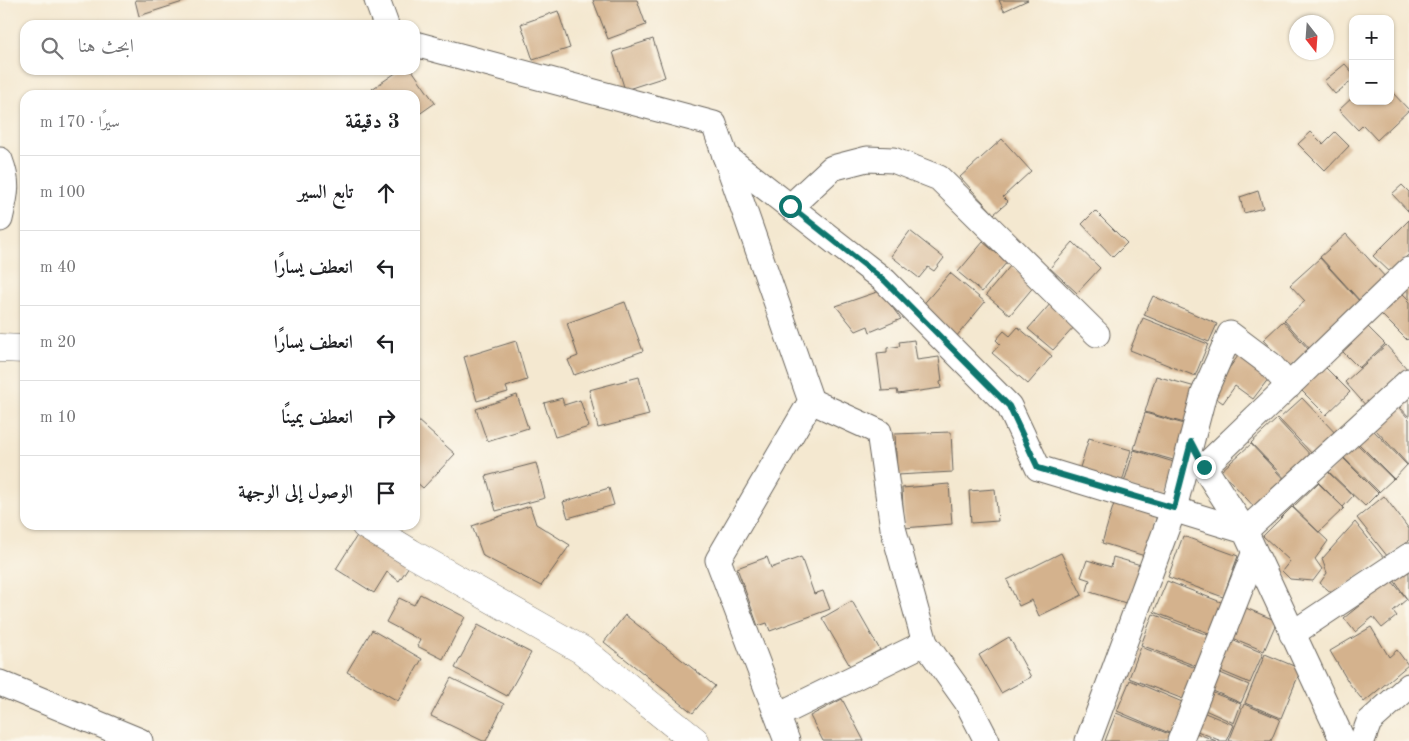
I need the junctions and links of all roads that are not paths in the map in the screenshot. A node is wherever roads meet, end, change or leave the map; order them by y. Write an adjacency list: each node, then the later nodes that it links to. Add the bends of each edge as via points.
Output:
1 (377, 0): 2 (street)
2 (384, 20)
3 (420, 45): 4 (street, via 714,124)
4 (725, 156): 6 (street); 14 (street)
5 (0, 160): 7 (street, via 7,191)
6 (790, 206): 9 (street, via 832,168 867,159 893,160 939,178); 17 (street, via 885,281 1009,406 1038,468)
7 (0, 219)
8 (1409, 270): 13 (street)
9 (1097, 334)
10 (0, 348): 11 (main road)
11 (20, 348)
12 (1409, 381): 19 (street)
13 (1289, 386): 15 (street, via 1270,364 1230,334 1204,393); 16 (street)
14 (811, 401): 22 (street, via 879,432 893,528); 25 (street, via 718,560)
15 (1191, 442): 16 (street); 17 (street)
16 (1204, 467): 19 (street)
17 (1174, 508): 19 (street); 30 (street)
18 (373, 530): 27 (main road, via 582,650)
19 (1250, 542): 21 (street); 31 (street)
20 (1409, 556): 21 (street)
21 (1292, 634): 32 (street)
22 (925, 642): 25 (street); 29 (street, via 967,702)
23 (0, 683): 26 (street)
24 (1409, 686): 33 (street, via 1369,722)
25 (778, 715): 28 (street)
26 (140, 741)
27 (695, 741)
28 (787, 741)
29 (987, 741)
30 (1088, 741)
31 (1180, 741)
32 (1344, 741)
33 (1362, 741)

